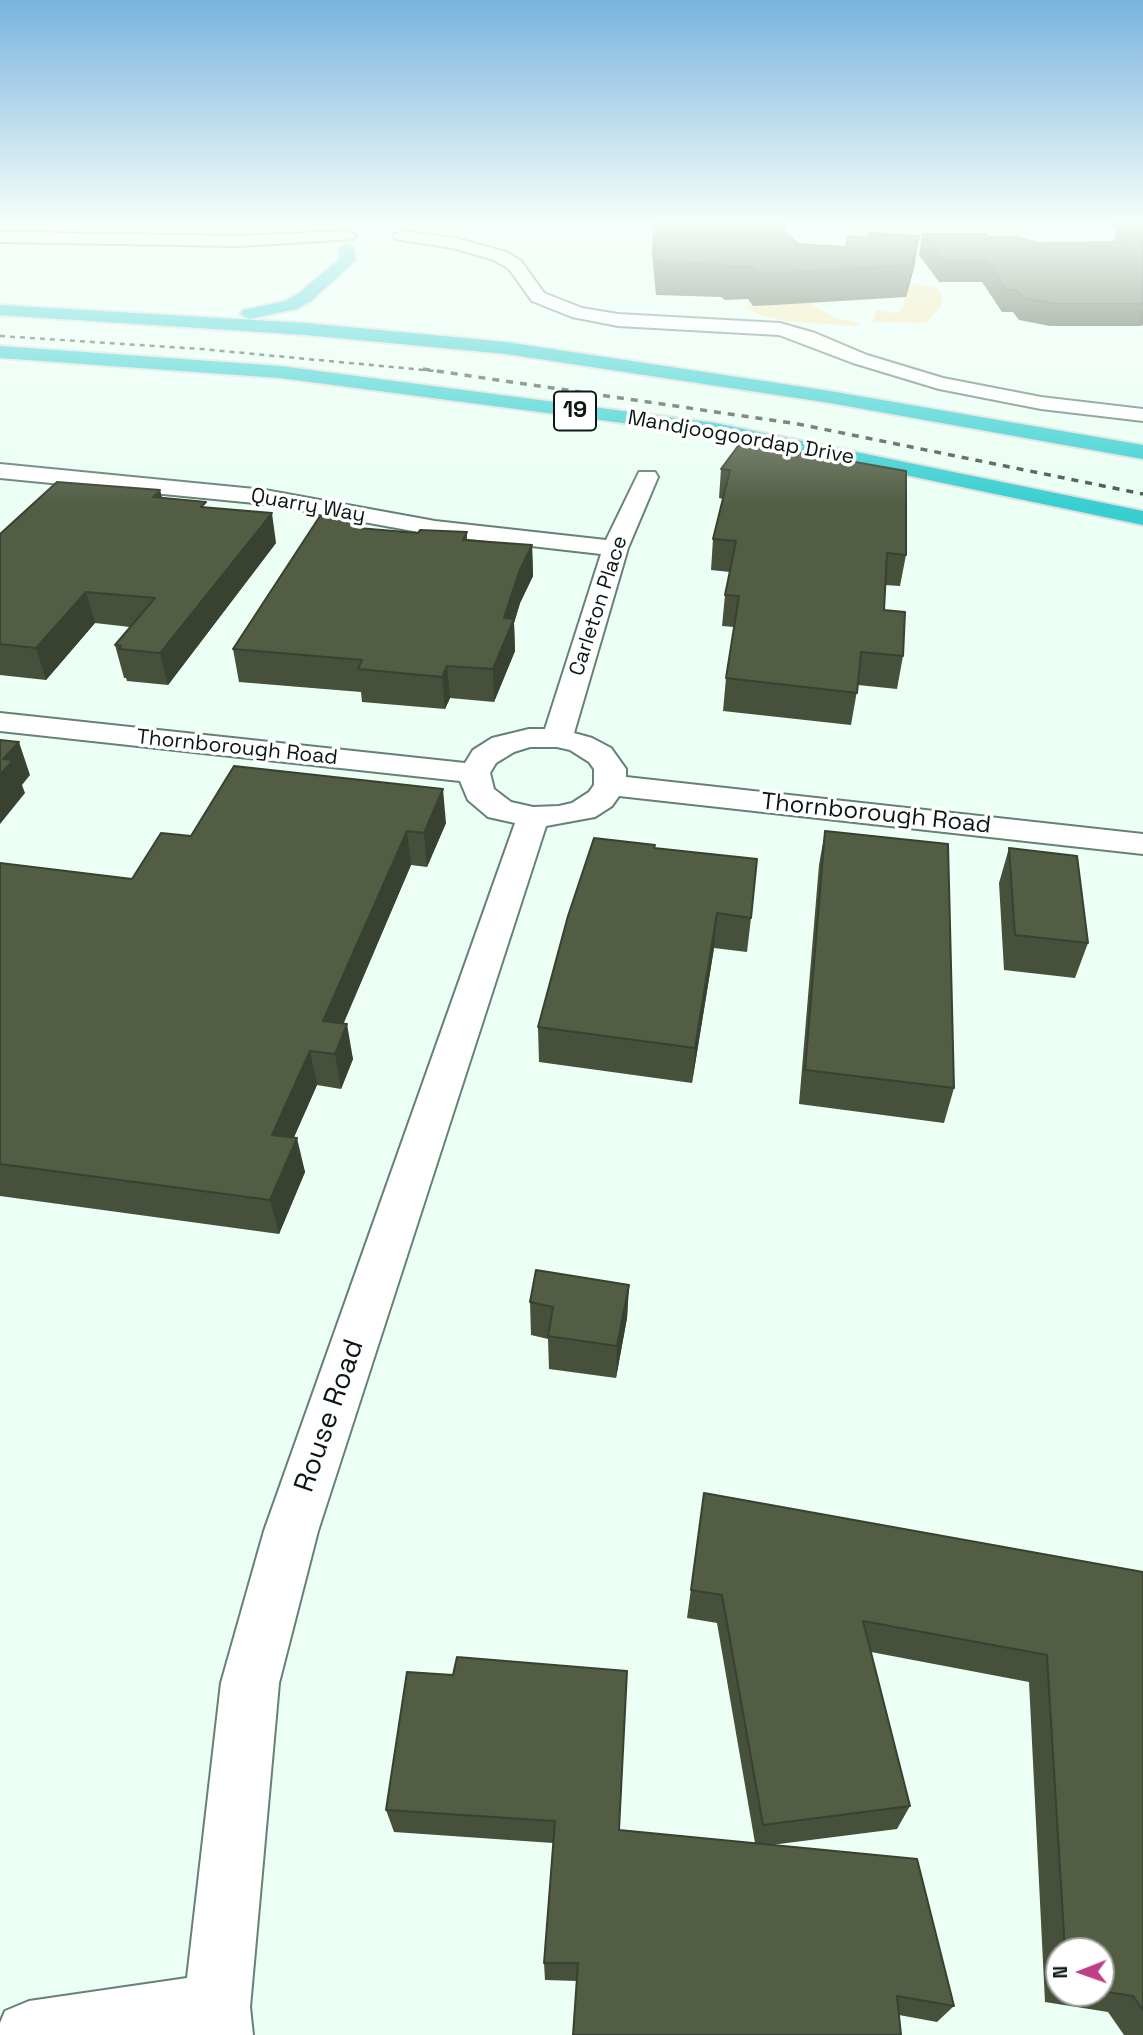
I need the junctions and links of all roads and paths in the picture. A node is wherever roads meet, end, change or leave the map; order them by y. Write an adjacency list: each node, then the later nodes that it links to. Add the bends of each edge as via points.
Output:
1 (100, 315): 5 (highway, 19)
2 (240, 315): 5 (highway)
3 (299, 315): 6 (highway)
4 (590, 315): 8 (street, via 780,329 939,383 1057,406)
5 (121, 316): 6 (highway, 19)
6 (306, 329): 9 (highway, 19, via 506,348 830,397)
7 (0, 352): 12 (highway, Mandjoogoordap Drive / 19, via 280,372 715,429)
8 (1143, 415)
9 (1143, 452)
10 (0, 471): 13 (street, Quarry Way, via 265,497 435,528)
11 (647, 477): 13 (street, Carleton Place)
12 (1143, 518)
13 (615, 548): 15 (street, Carleton Place)
14 (0, 722): 16 (street, Thornborough Road)
15 (557, 738): 16 (street, via 529,738 503,745 484,757); 17 (street, via 600,755 610,769)
16 (474, 773): 18 (street, via 479,793 500,810)
17 (610, 785): 18 (street, via 583,810); 19 (street, Thornborough Road)
18 (533, 817): 20 (street, Rouse Road, via 291,1531 250,1683)
19 (1143, 844)
20 (218, 2021): 21 (street)
21 (29, 2035)

